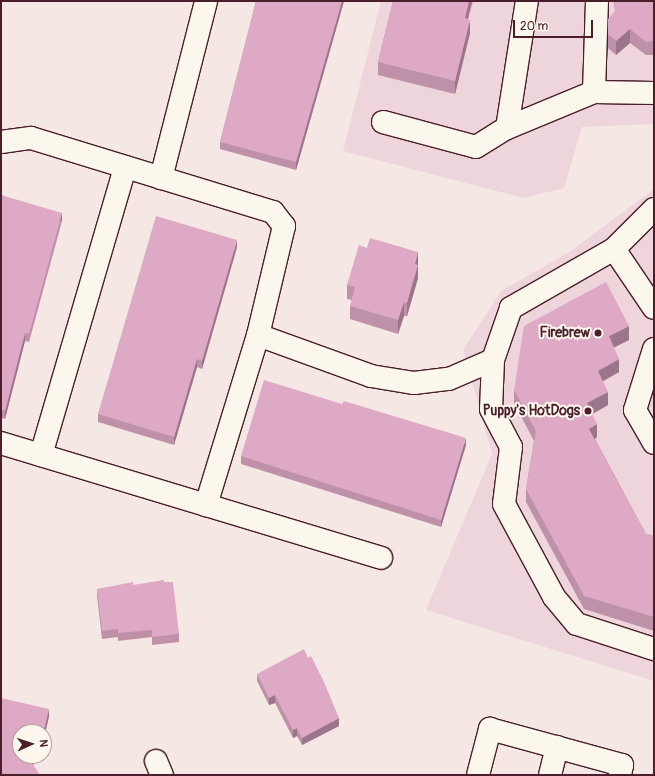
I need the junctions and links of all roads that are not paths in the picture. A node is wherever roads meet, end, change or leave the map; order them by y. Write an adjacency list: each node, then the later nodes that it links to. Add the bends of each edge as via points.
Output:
1 (206, 1): 10 (lane)
2 (527, 1): 7 (lane)
3 (598, 1): 4 (lane)
4 (594, 92): 5 (lane); 7 (lane)
5 (654, 93)
6 (383, 122): 7 (lane, via 476,147)
7 (507, 128)
8 (1, 142): 9 (lane, via 31,138)
9 (126, 167): 10 (lane); 19 (lane)
10 (161, 178): 14 (lane, via 273,212 284,226)
11 (654, 209): 12 (lane)
12 (614, 249): 13 (lane); 16 (lane, via 511,308)
13 (654, 308)
14 (258, 335): 16 (lane, via 371,376 414,383 449,379); 20 (lane)
15 (654, 349): 18 (lane, via 635,410)
16 (493, 360): 22 (lane, via 491,409 511,447 504,504 554,597 577,624)
17 (1, 443): 19 (lane)
18 (654, 443)
19 (40, 455): 20 (lane)
20 (206, 505): 21 (lane)
21 (381, 558)
22 (654, 649)
23 (556, 747): 24 (lane, via 490,729); 25 (lane); 26 (lane, via 622,765)
24 (478, 775)
25 (550, 775)
26 (620, 775)

